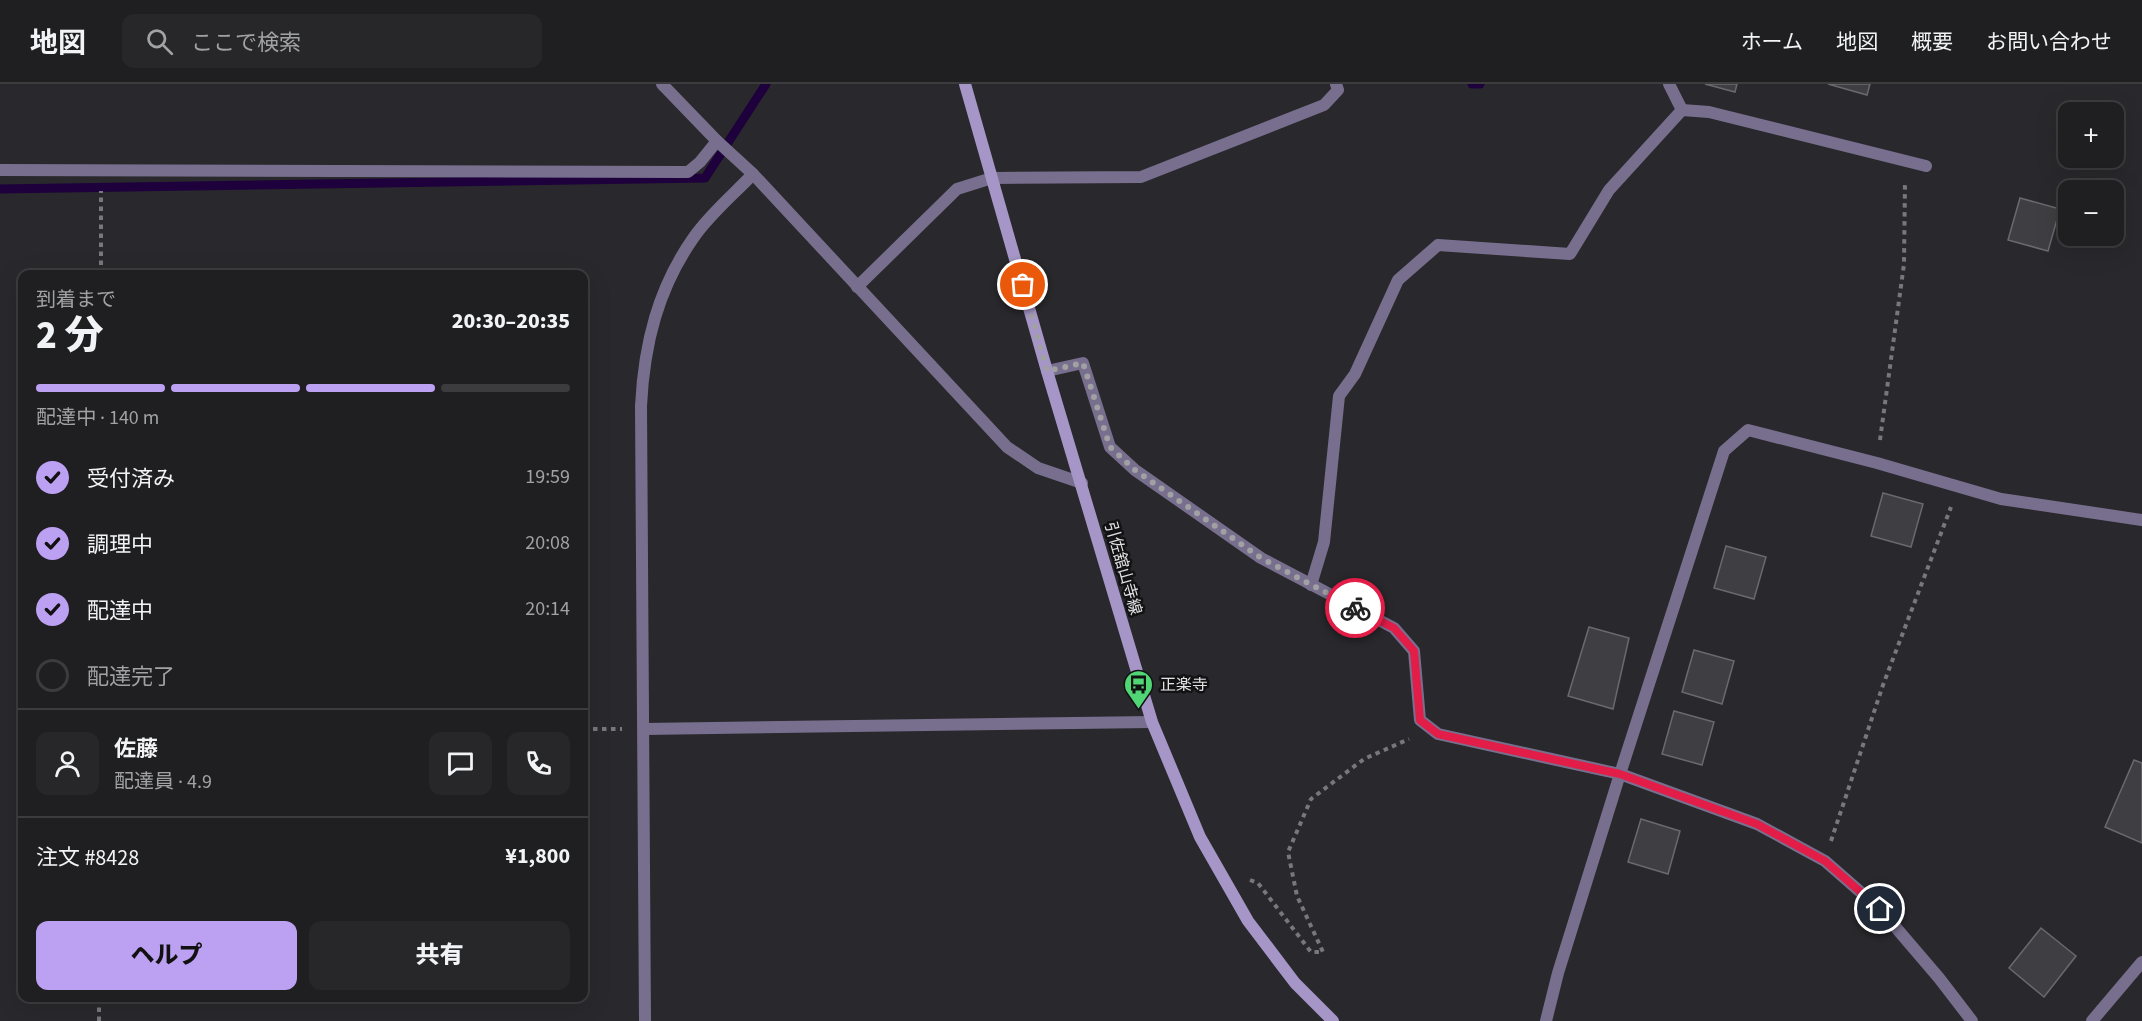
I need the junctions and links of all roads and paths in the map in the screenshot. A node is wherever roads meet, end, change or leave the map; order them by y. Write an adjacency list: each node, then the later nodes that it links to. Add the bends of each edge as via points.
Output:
1 (662, 84): 6 (street)
2 (965, 84): 12 (main road, 引佐舘山寺線)
3 (1336, 84): 12 (street, via 1338,90 1324,105 1141,177)
4 (1669, 84): 5 (street)
5 (1682, 110): 7 (street, via 1708,112); 20 (street, via 1608,190 1570,254 1438,245 1398,280 1355,374 1339,396 1324,542)
6 (717, 141): 10 (street, via 688,172); 11 (street)
7 (1906, 161): 8 (street); 16 (path, via 1904,264)
8 (1926, 166)
9 (0, 170): 10 (street)
10 (101, 172): 13 (path)
11 (753, 174): 14 (street); 23 (street, via 695,236 668,278 653,319 641,406)
12 (992, 178): 14 (street, via 957,189); 15 (main road, 引佐舘山寺線)
13 (100, 270)
14 (857, 287): 17 (street, via 1007,447 1038,468)
15 (1047, 371): 17 (main road, 引佐舘山寺線); 20 (street, via 1083,363 1110,447 1135,470 1251,551)
16 (1877, 463): 18 (street); 25 (street, via 1748,430 1724,451)
17 (1082, 483): 21 (main road, 引佐舘山寺線)
18 (1959, 486): 19 (street, via 2001,499); 26 (path, via 1883,685)
19 (2142, 520)
20 (1311, 585): 24 (street, via 1394,628 1414,651 1420,720)
21 (1152, 722): 23 (street); 27 (main road, 引佐舘山寺線)
22 (588, 729): 23 (path)
23 (644, 729): 31 (street)
24 (1432, 730): 25 (street); 27 (path, via 1364,759 1311,799 1288,852 1297,896 1323,952 1311,952 1258,883)
25 (1620, 774): 26 (street, via 1757,824); 33 (street)
26 (1825, 861): 34 (street, via 1880,909)
27 (1218, 871): 32 (main road, 引佐舘山寺線, via 1248,921 1295,983)
28 (2142, 962): 35 (street)
29 (99, 1002): 30 (path)
30 (99, 1021)
31 (645, 1021)
32 (1333, 1021)
33 (1546, 1021)
34 (1972, 1021)
35 (2092, 1021)

